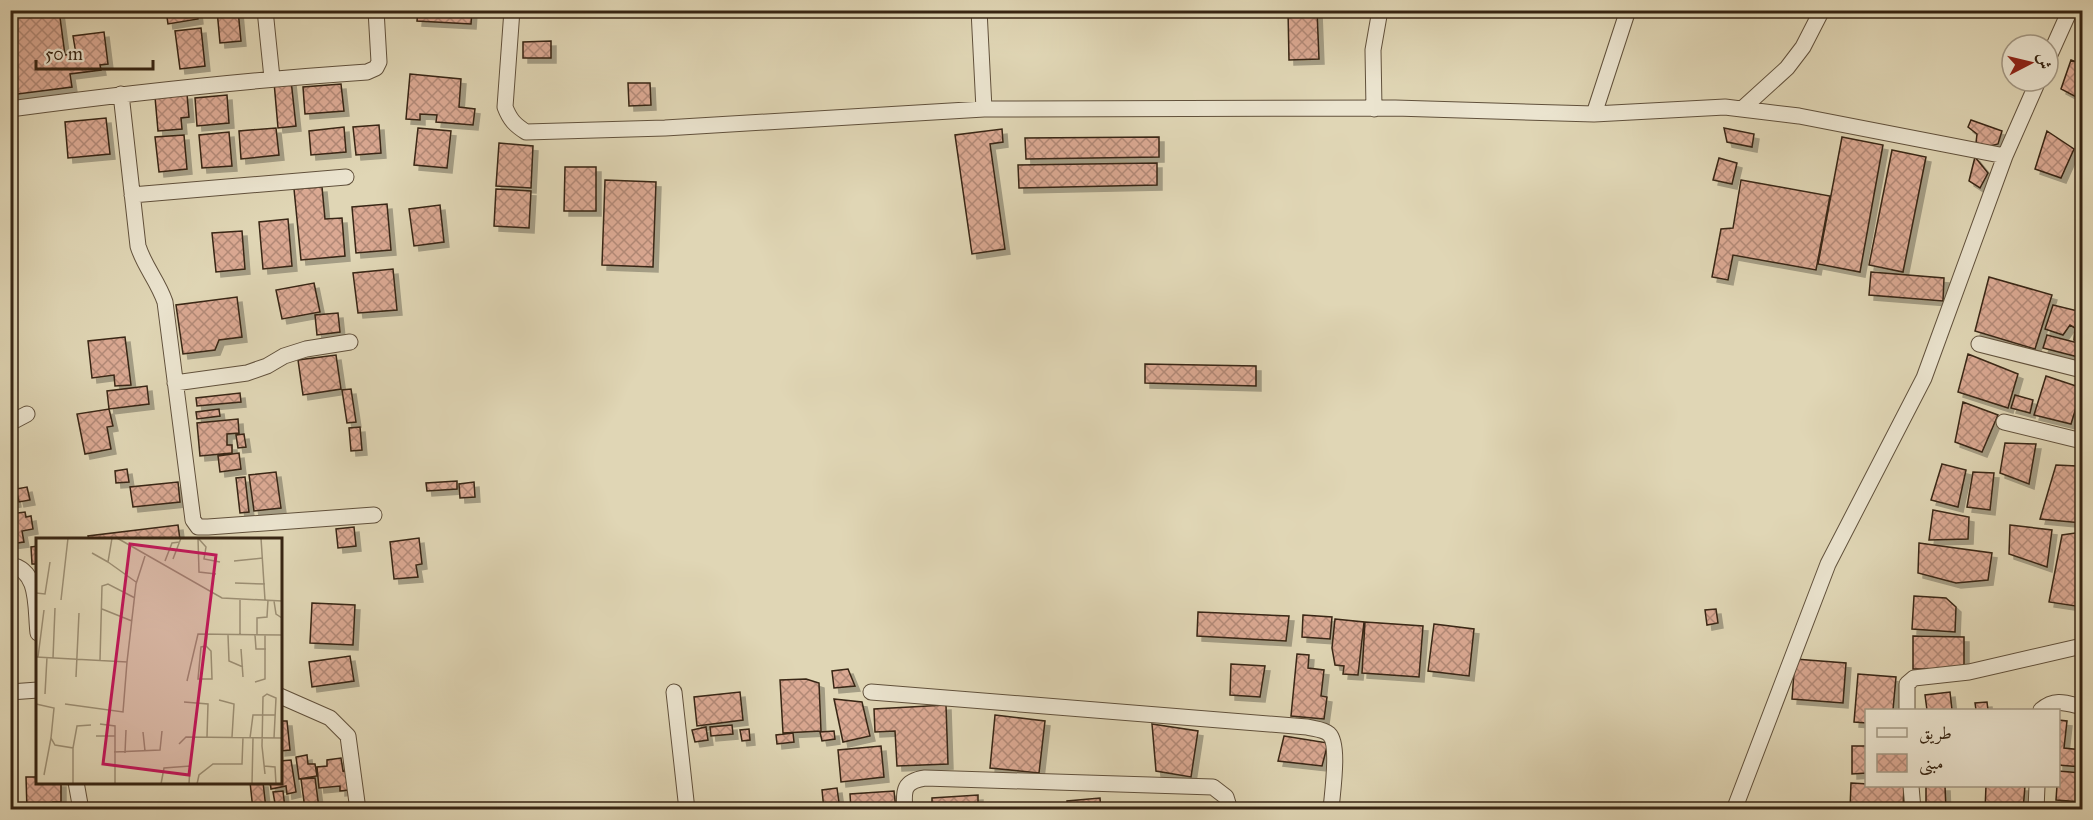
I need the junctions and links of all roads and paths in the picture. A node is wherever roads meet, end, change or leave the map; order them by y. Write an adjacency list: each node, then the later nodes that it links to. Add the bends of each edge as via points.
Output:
1 (265, 10): 10 (street)
2 (376, 10): 10 (street, via 380,53 376,68 367,72)
3 (512, 10): 15 (street, via 505,107 514,124 526,132)
4 (979, 10): 15 (street)
5 (1380, 10): 16 (street, via 1373,50)
6 (1628, 10): 17 (street)
7 (1822, 10): 13 (street, via 1787,68)
8 (2070, 10): 9 (street)
9 (2060, 33)
10 (272, 78): 12 (street)
11 (2033, 93): 18 (street)
12 (121, 94): 14 (street); 20 (street)
13 (1743, 108): 17 (street); 18 (street)
14 (10, 109)
15 (984, 109): 16 (street)
16 (1374, 109): 17 (street)
17 (1594, 114)
18 (2005, 156): 50 (street, via 1924,378 1828,564)
19 (346, 177): 20 (street)
20 (132, 195): 24 (street, via 142,260 165,302)
21 (350, 342): 24 (street, via 306,349 247,373)
22 (1979, 344): 23 (street)
23 (2082, 370)
24 (175, 383): 29 (street, via 190,512 198,526)
25 (27, 414): 27 (street)
26 (2004, 422): 28 (street)
27 (10, 423)
28 (2082, 441)
29 (374, 515)
30 (10, 565): 31 (street, via 30,575)
31 (36, 618)
32 (2082, 646): 39 (street, via 1969,672 1914,678 1907,684)
33 (36, 690): 34 (street)
34 (10, 692)
35 (674, 692): 46 (street)
36 (872, 692): 49 (street, via 1321,730 1333,739 1335,751)
37 (282, 697): 45 (street, via 330,718 348,736)
38 (2082, 706): 40 (street, via 2063,701)
39 (1907, 709)
40 (2043, 709)
41 (76, 784): 44 (street)
42 (1911, 787): 51 (street)
43 (2037, 787): 52 (street)
44 (81, 810)
45 (358, 810)
46 (687, 810)
47 (905, 810): 48 (street, via 908,785 914,779 925,778 1213,787 1226,797)
48 (1230, 810)
49 (1331, 810)
50 (1734, 810)
51 (1912, 810)
52 (2036, 810)

